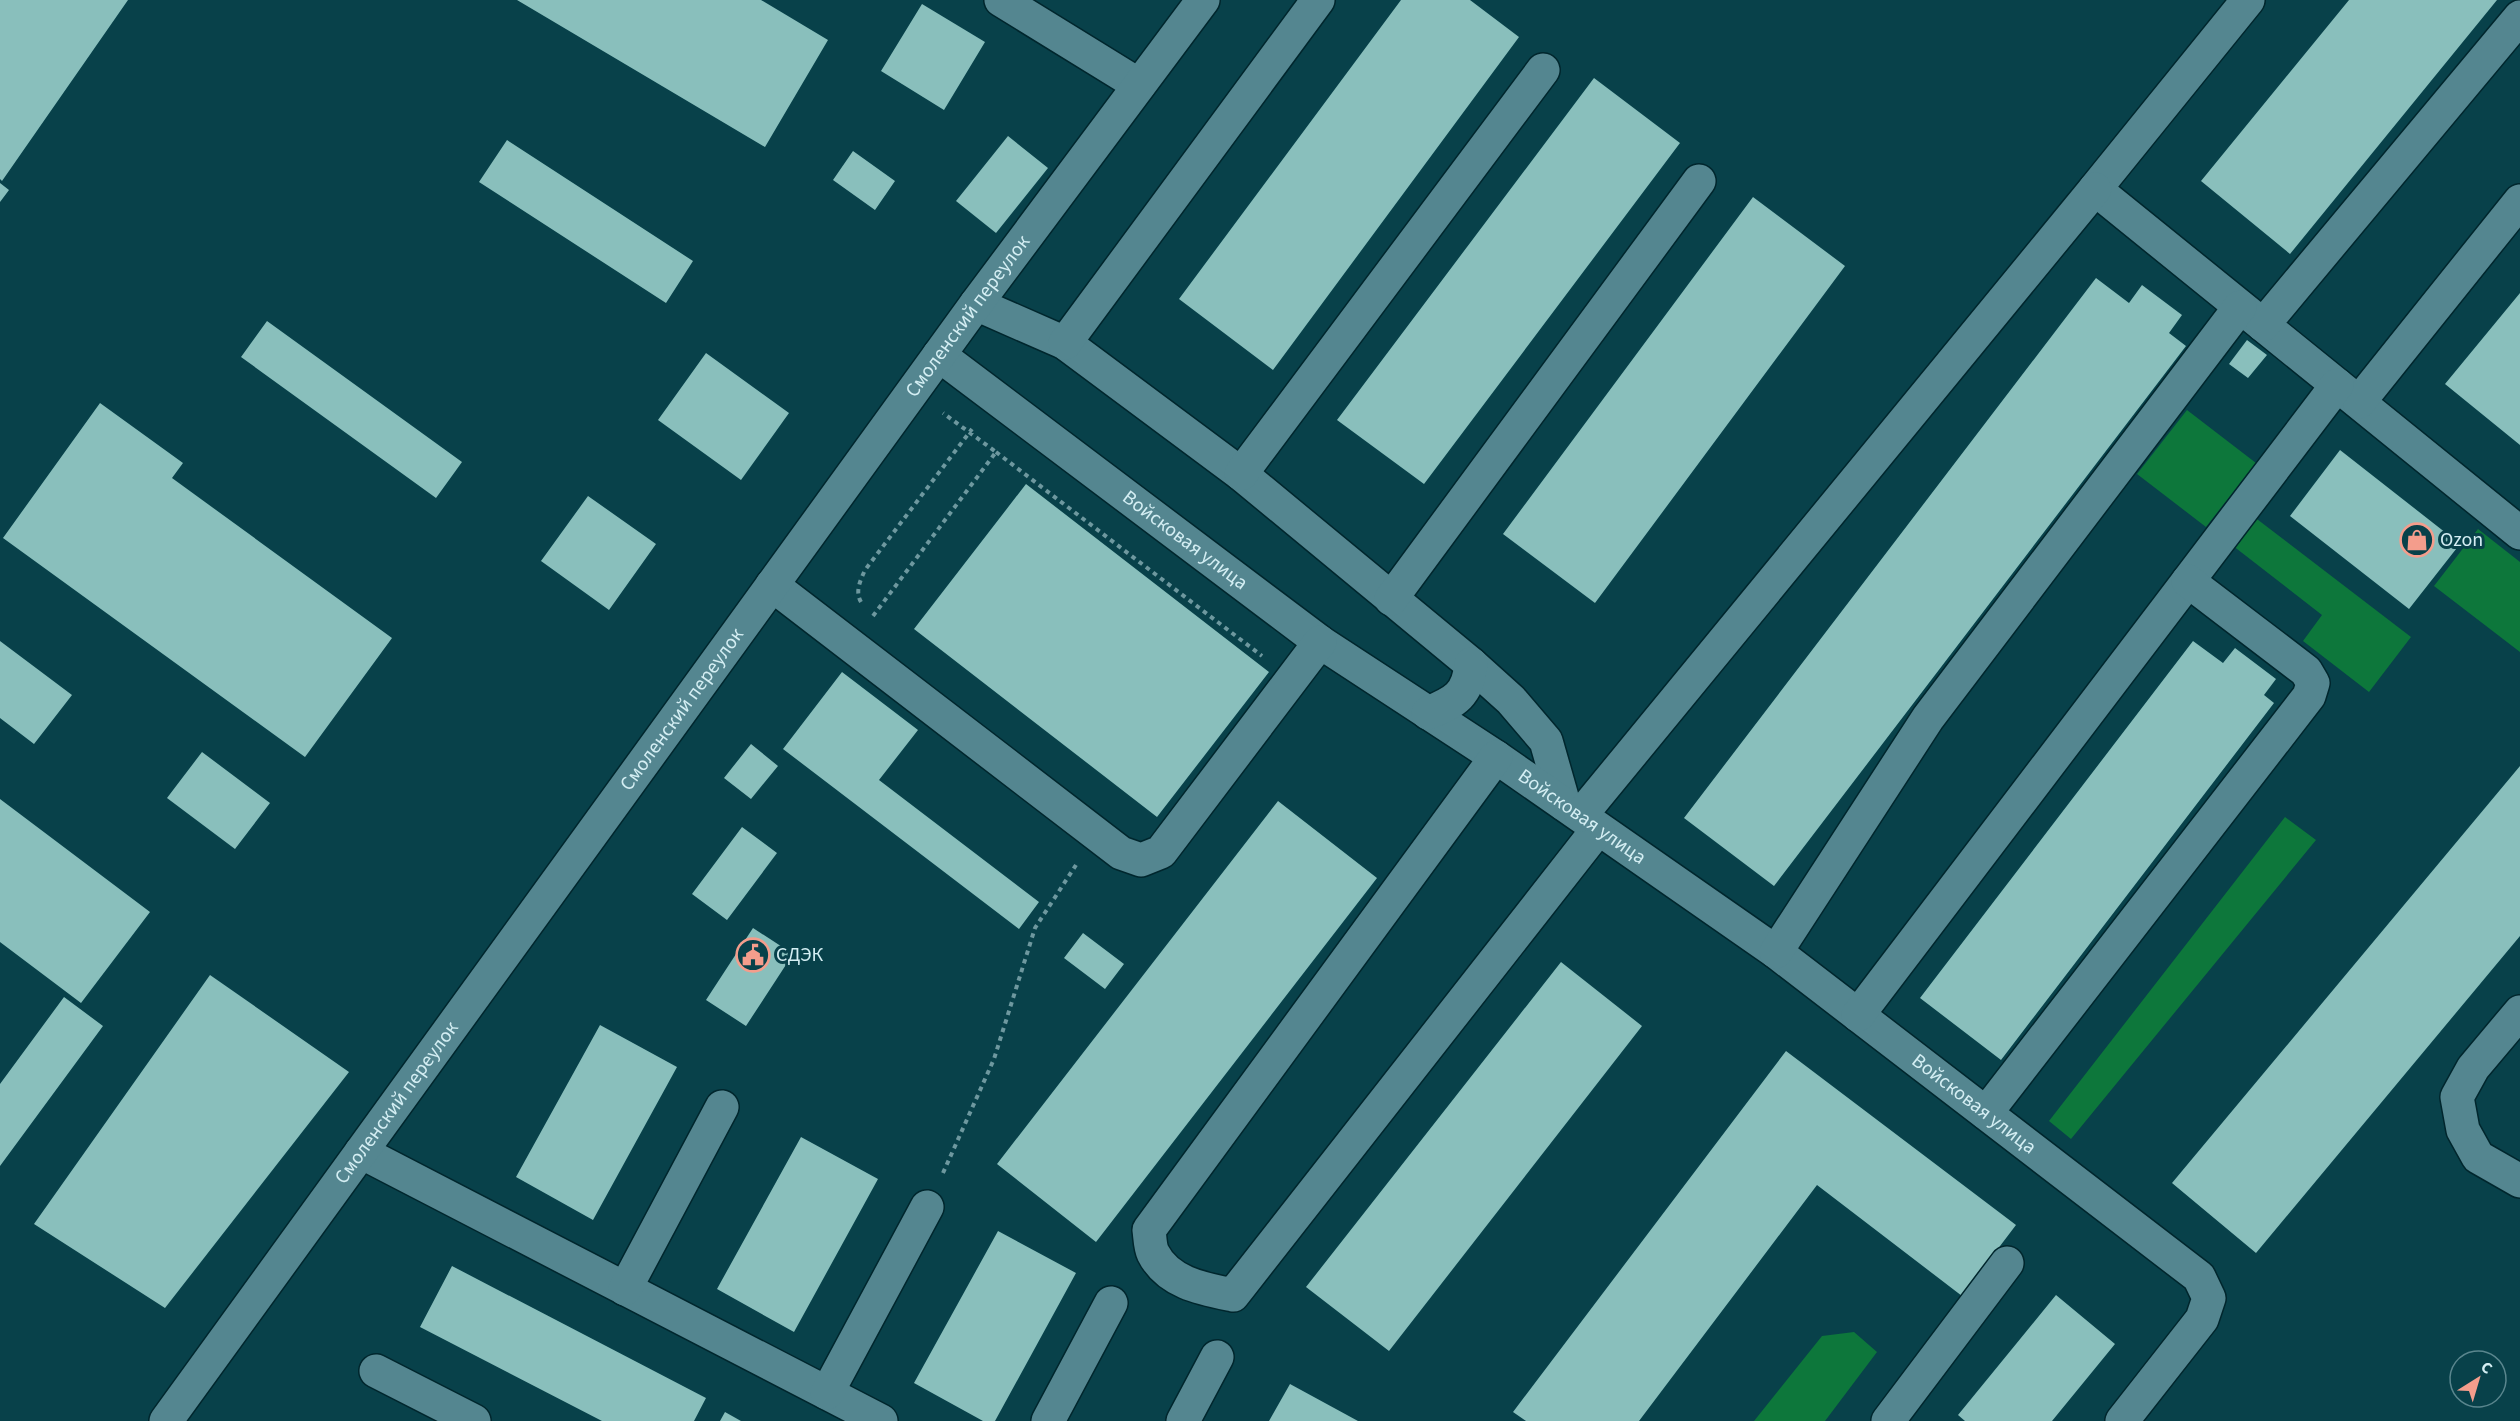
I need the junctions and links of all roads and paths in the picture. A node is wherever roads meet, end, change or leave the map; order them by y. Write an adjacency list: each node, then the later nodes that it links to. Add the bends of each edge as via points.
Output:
1 (1000, 0): 7 (street)
2 (1203, 0): 7 (street, Смоленский переулок)
3 (1318, 0): 13 (street)
4 (2248, 0): 9 (street)
5 (2520, 17): 12 (street)
6 (1543, 70): 18 (street)
7 (1139, 85): 11 (street, Смоленский переулок)
8 (1699, 181): 22 (street)
9 (2095, 189): 12 (street); 29 (street)
10 (2520, 201): 16 (street)
11 (976, 304): 13 (street); 14 (street, Смоленский переулок)
12 (2252, 316): 16 (street); 31 (street, via 1928,718)
13 (1065, 343): 18 (street)
14 (939, 355): 15 (street, Смоленский переулок); 23 (street, Войсковая улица)
15 (912, 391): 17 (path); 21 (street, Смоленский переулок)
16 (2348, 394): 19 (street); 20 (street)
17 (996, 452): 24 (path); 26 (path)
18 (1241, 474): 22 (street)
19 (2519, 530)
20 (2188, 581): 33 (street); 35 (street, via 2306,671 2313,683 2309,696)
21 (772, 585): 24 (street); 36 (street, Смоленский переулок)
22 (1391, 599): 25 (street)
23 (1320, 642): 26 (street); 27 (street, Войсковая улица)
24 (851, 646): 30 (street)
25 (1471, 664): 27 (street, via 1469,681 1461,694 1452,703); 29 (street, via 1511,700 1546,741)
26 (1292, 679): 30 (street, via 1161,852 1142,860 1121,853)
27 (1428, 713): 28 (street, Войсковая улица)
28 (1496, 757): 29 (street, Войсковая улица); 29 (street, via 1149,1230 1152,1253 1174,1278 1233,1295)
29 (1581, 816): 31 (street, Войсковая улица)
30 (1097, 835): 38 (path, via 1035,928 994,1059)
31 (1776, 952): 33 (street, Войсковая улица)
32 (2520, 1012): 37 (street, via 2473,1068 2457,1097 2463,1130 2478,1157)
33 (1858, 1015): 35 (street, Войсковая улица)
34 (722, 1107): 40 (street)
35 (1986, 1113): 51 (street, Войсковая улица, via 2199,1277 2209,1298 2202,1319)
36 (361, 1152): 40 (street); 45 (street, Смоленский переулок)
37 (2520, 1181)
38 (927, 1207): 44 (street)
39 (2007, 1263): 50 (street)
40 (625, 1289): 44 (street)
41 (1111, 1303): 48 (street)
42 (1217, 1358): 49 (street)
43 (376, 1371): 46 (street)
44 (827, 1393): 47 (street)
45 (166, 1421)
46 (474, 1421)
47 (881, 1421)
48 (1048, 1421)
49 (1183, 1421)
50 (1888, 1421)
51 (2122, 1421)

